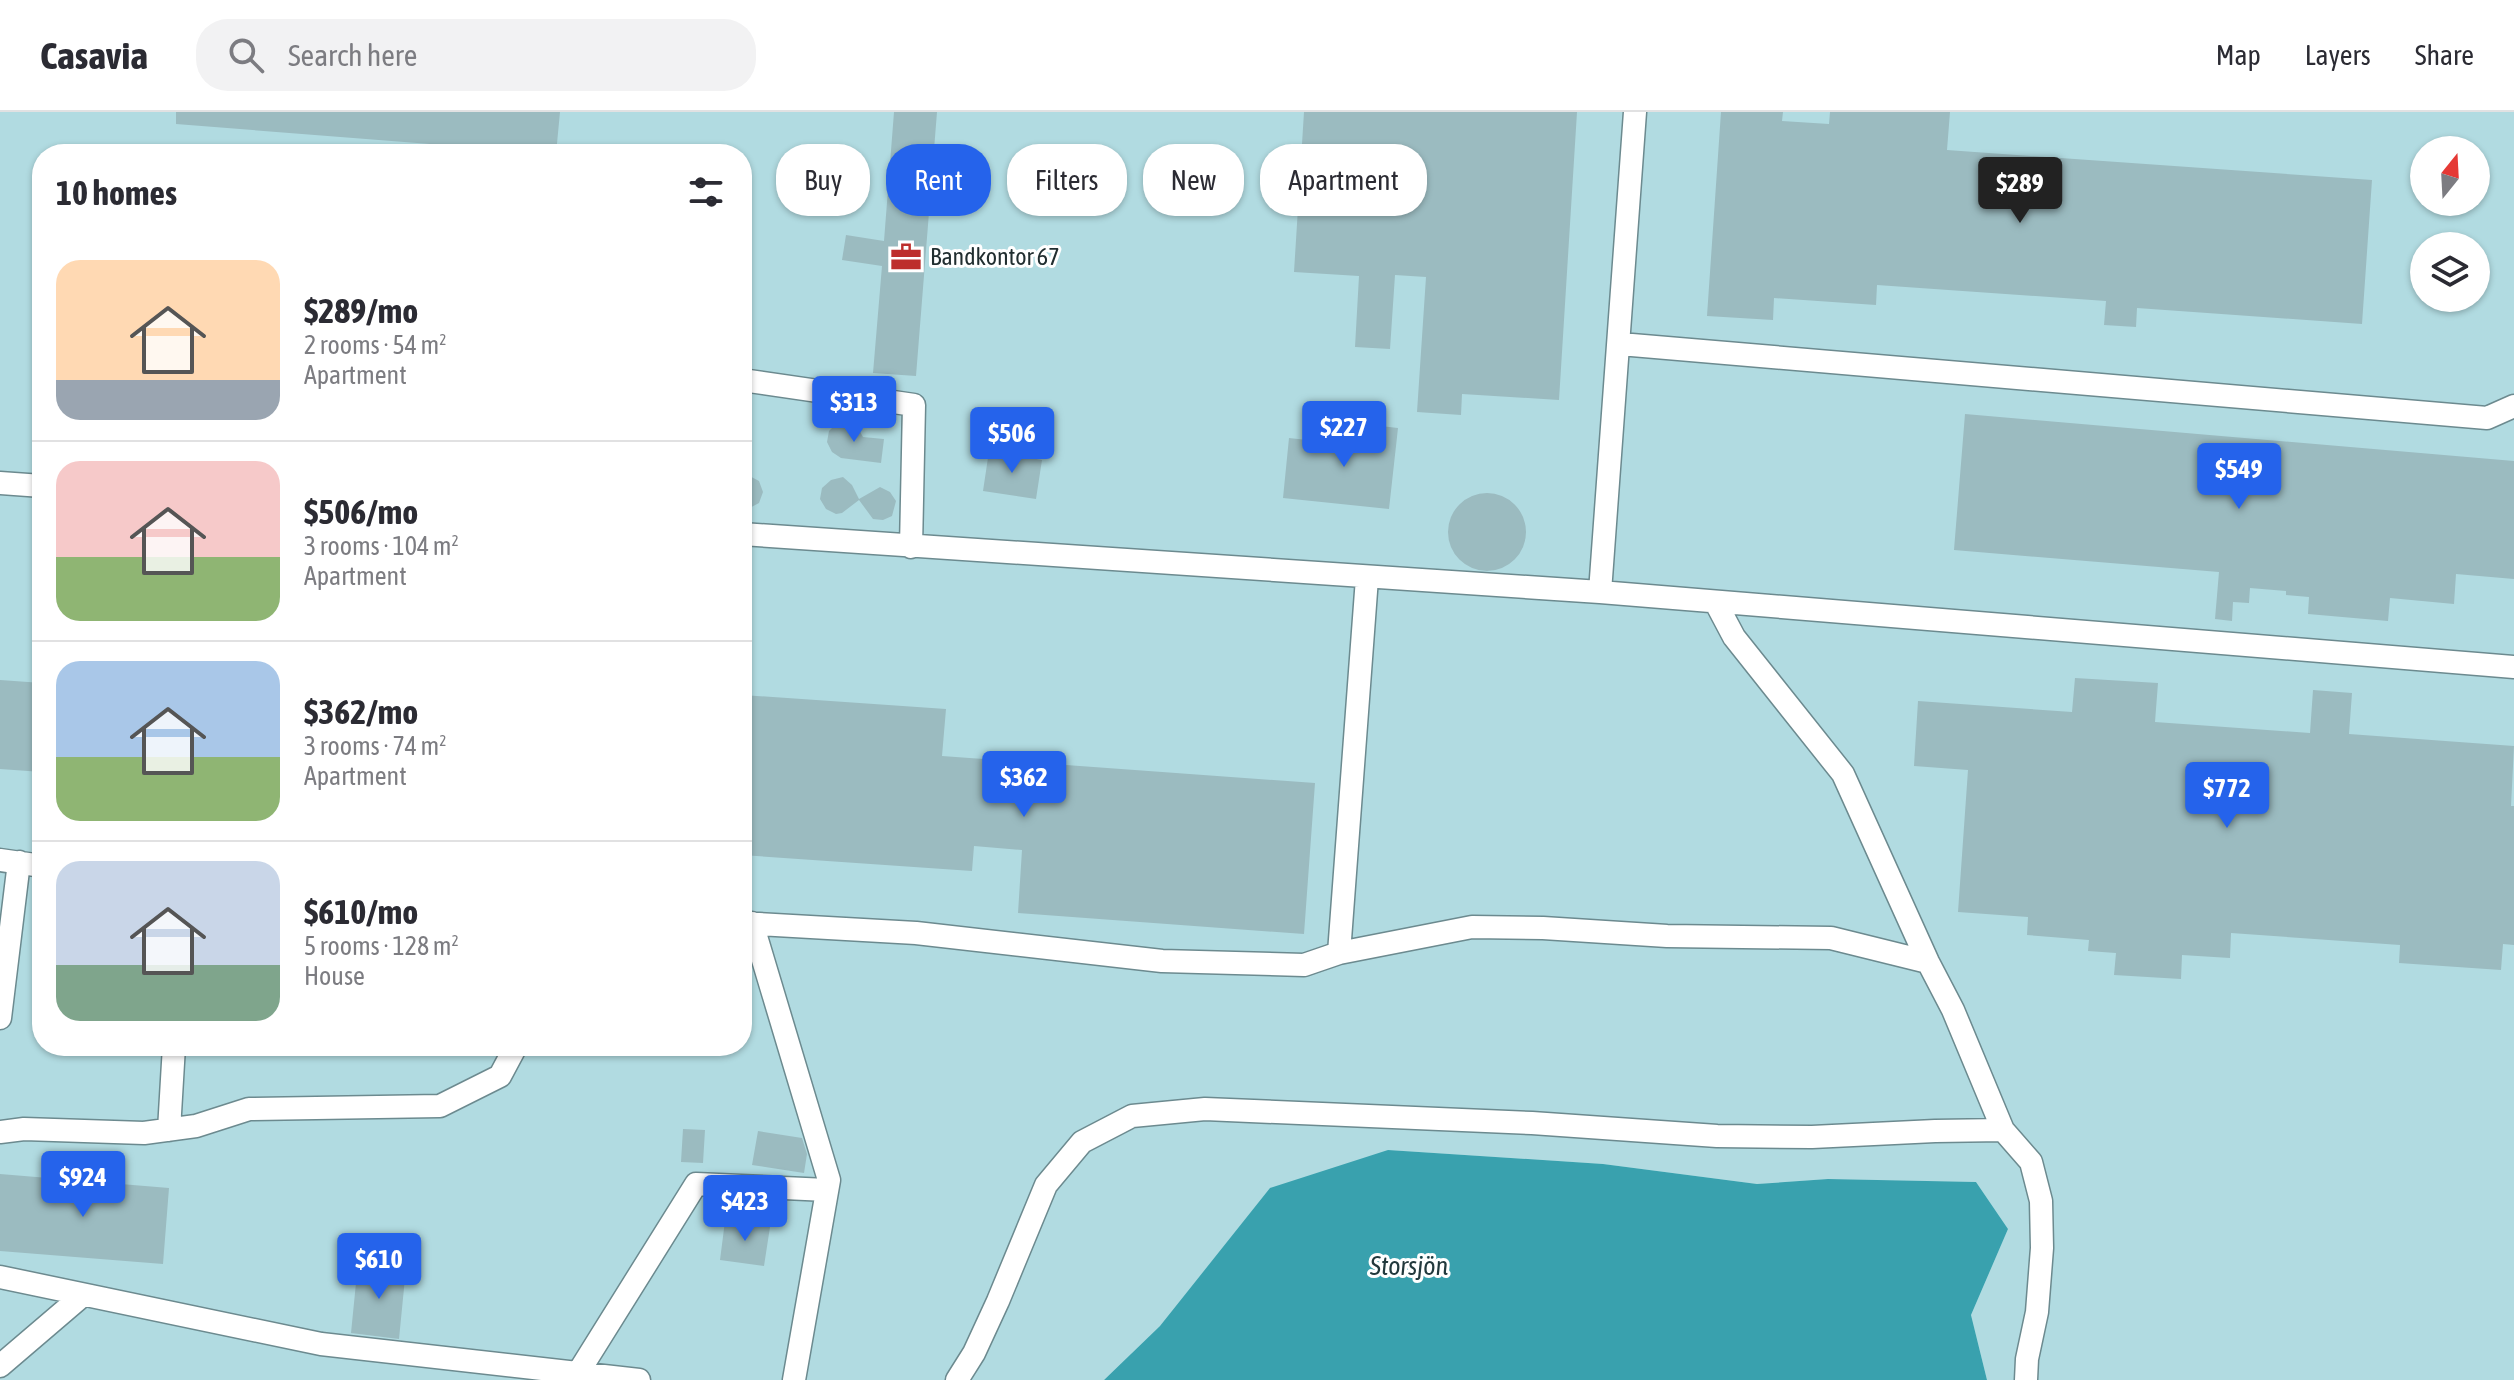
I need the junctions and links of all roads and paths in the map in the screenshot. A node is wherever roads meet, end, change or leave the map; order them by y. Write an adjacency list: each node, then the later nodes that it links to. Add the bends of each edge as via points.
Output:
1 (1635, 112): 2 (street)
2 (1620, 344): 4 (street, via 2487,418); 10 (street)
3 (752, 381): 8 (street, via 914,405)
4 (2514, 406)
5 (0, 483): 6 (street)
6 (32, 485)
7 (752, 535): 8 (street)
8 (911, 547): 9 (street)
9 (1367, 578): 10 (street); 17 (street)
10 (1600, 592): 11 (street)
11 (1716, 603): 12 (street); 18 (street, via 1734,637 1843,774)
12 (2514, 667)
13 (10, 861): 14 (street); 19 (street)
14 (32, 864)
15 (752, 923): 17 (street, via 916,933 1162,961 1304,965)
16 (752, 939): 25 (street, via 829,1180)
17 (1339, 953): 18 (street, via 1472,927 1543,928 1831,938)
18 (1928, 962): 23 (street)
19 (0, 1018)
20 (173, 1056): 22 (street)
21 (511, 1056): 22 (street, via 500,1076 440,1106 249,1109)
22 (169, 1130): 24 (street)
23 (2003, 1130): 32 (street, via 1717,1136 1205,1109 1132,1116 1082,1142 1046,1185 998,1301); 33 (street, via 2031,1162 2041,1201 2037,1312)
24 (0, 1132)
25 (827, 1190): 29 (street, via 696,1184); 31 (street)
26 (0, 1277): 27 (street)
27 (83, 1295): 28 (street); 29 (street, via 321,1344)
28 (0, 1366)
29 (578, 1373): 30 (street)
30 (639, 1380)
31 (794, 1380)
32 (957, 1380)
33 (2026, 1380)

